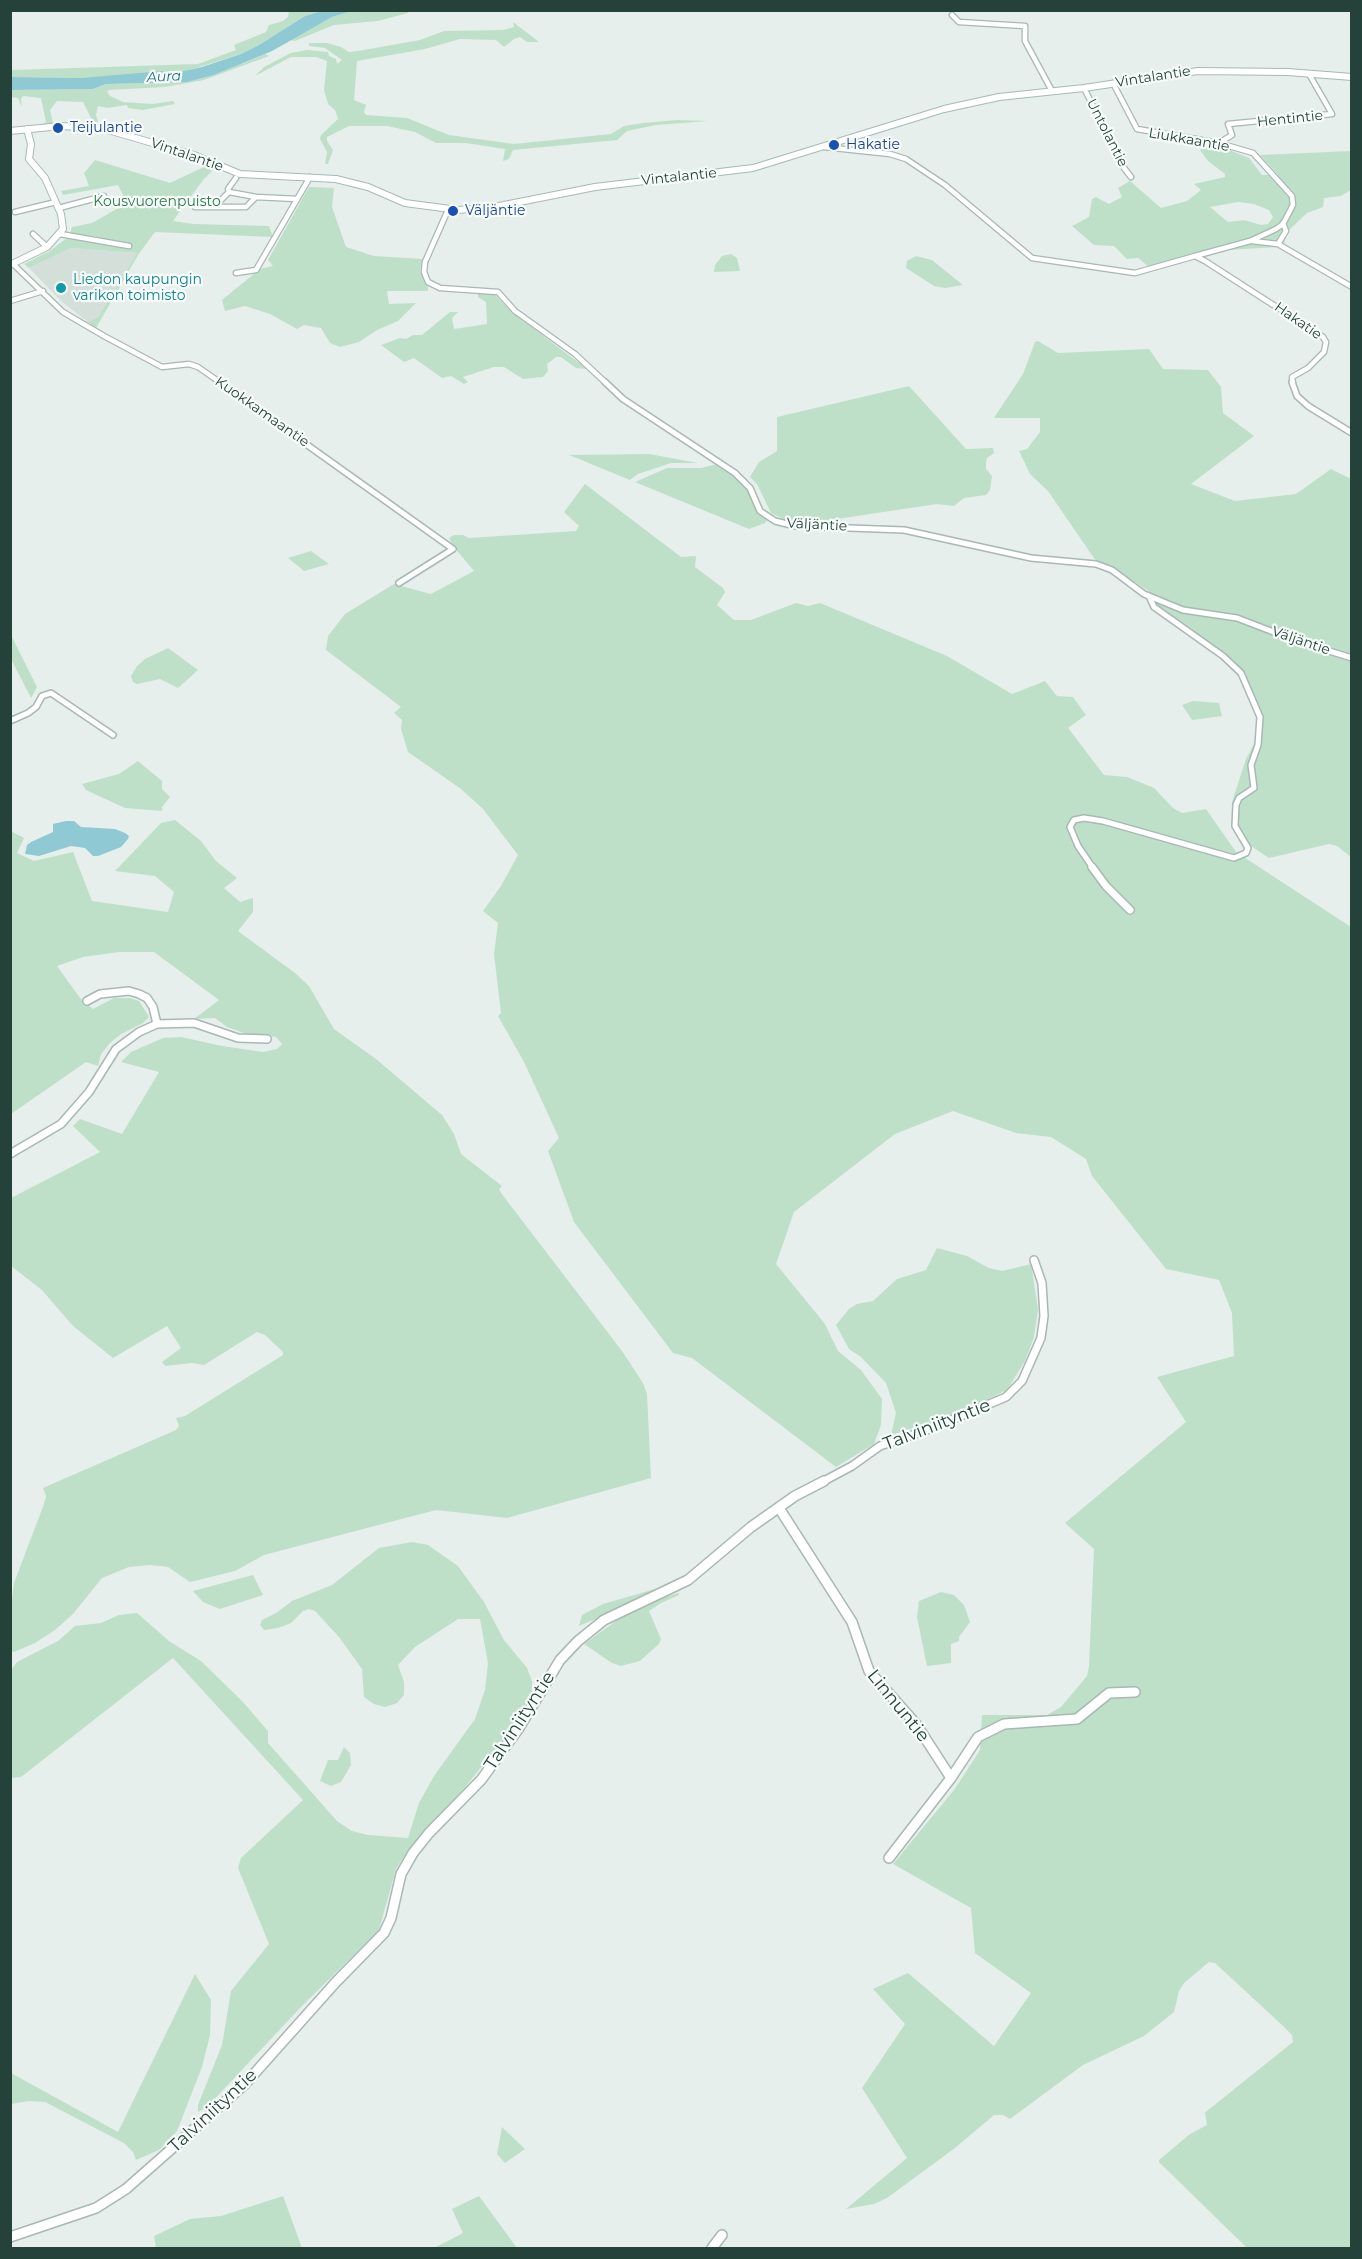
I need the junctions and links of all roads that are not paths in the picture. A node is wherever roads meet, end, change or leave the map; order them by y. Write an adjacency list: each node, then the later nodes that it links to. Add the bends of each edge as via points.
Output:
1 (952, 15): 6 (street, via 959,22 1025,26 1026,43)
2 (1309, 74): 3 (street, Vintalantie); 4 (street, Vintalantie, via 1198,70); 9 (street, Hentintie, via 1332,114 1228,124 1232,135)
3 (1352, 77)
4 (1113, 83): 5 (street, Vintalantie); 9 (street, Liukkaantie, via 1137,129)
5 (1084, 88): 6 (street, Vintalantie); 12 (street, Untolantie)
6 (1052, 91): 10 (street, Vintalantie, via 944,109)
7 (27, 129): 8 (street, Vintalantie); 11 (street, Vintalantie, via 100,129 194,155 240,174); 18 (street, via 29,159 43,174)
8 (10, 131)
9 (1219, 142): 23 (street, Liukkaantie, via 1256,154 1289,191 1293,205)
10 (824, 147): 21 (street, Vintalantie, via 738,171 595,187 484,208); 30 (street, via 906,159 945,185 1032,258 1135,273)
11 (310, 177): 17 (street); 21 (street, Vintalantie, via 348,182 405,203)
12 (1131, 177)
13 (236, 178): 14 (street)
14 (229, 192): 16 (street); 20 (street)
15 (104, 196): 18 (street)
16 (256, 196): 17 (street); 20 (street, via 246,207)
17 (297, 199): 32 (street, via 256,270)
18 (58, 205): 22 (street); 25 (street)
19 (195, 207): 20 (street)
20 (214, 207)
21 (448, 210): 38 (street, Väljäntie, via 425,262 428,282 440,288 501,294 515,311 575,354 623,399 735,472 768,518 795,526 904,530 1031,558 1096,564 1112,570)
22 (15, 212)
23 (1283, 222): 26 (street); 27 (street, Liukkaantie, via 1286,231)
24 (33, 234): 29 (street)
25 (63, 234): 28 (street); 29 (street)
26 (1250, 241): 27 (street); 30 (street)
27 (1278, 244): 33 (street)
28 (129, 246)
29 (47, 247): 31 (street)
30 (1195, 256): 36 (street, Hakatie, via 1323,337 1324,352 1292,377 1293,388 1308,406)
31 (12, 264): 34 (street, Kuokkamaantie)
32 (236, 273)
33 (1352, 287)
34 (43, 291): 35 (street); 37 (street, Kuokkamaantie, via 70,317 162,367 198,367 453,549)
35 (10, 301)
36 (1352, 433)
37 (399, 583)
38 (1149, 596): 39 (street, Väljäntie, via 1183,610 1237,618); 42 (street, via 1154,607 1241,673 1260,717 1258,745 1251,765 1254,788 1239,798 1236,806 1235,826 1248,848 1246,853 1234,858 1103,821 1074,820 1070,827 1078,846)
39 (1352, 658)
40 (10, 721): 41 (street, via 28,713 42,696 51,693)
41 (113, 735)
42 (1130, 910)
43 (87, 1001): 44 (street, via 100,994 139,994 153,1007)
44 (157, 1024): 45 (street, via 194,1023 238,1038); 46 (street, via 116,1049 90,1092 61,1124)
45 (267, 1039)
46 (10, 1154)
47 (1034, 1260): 48 (street, Talviniityntie, via 1042,1283 1041,1338 1022,1381 1006,1397 930,1430 880,1446)
48 (779, 1508): 50 (street, Linnuntie, via 852,1622 868,1671 916,1724); 53 (street, Talviniityntie, via 688,1580 604,1620 566,1654 481,1780 413,1853 401,1874 384,1933 224,2105 106,2202)
49 (1135, 1692): 50 (street, via 1109,1693 1072,1721 999,1726 978,1737)
50 (951, 1778): 51 (street)
51 (889, 1858)
52 (722, 2235): 54 (street)
53 (10, 2237)
54 (712, 2248)

